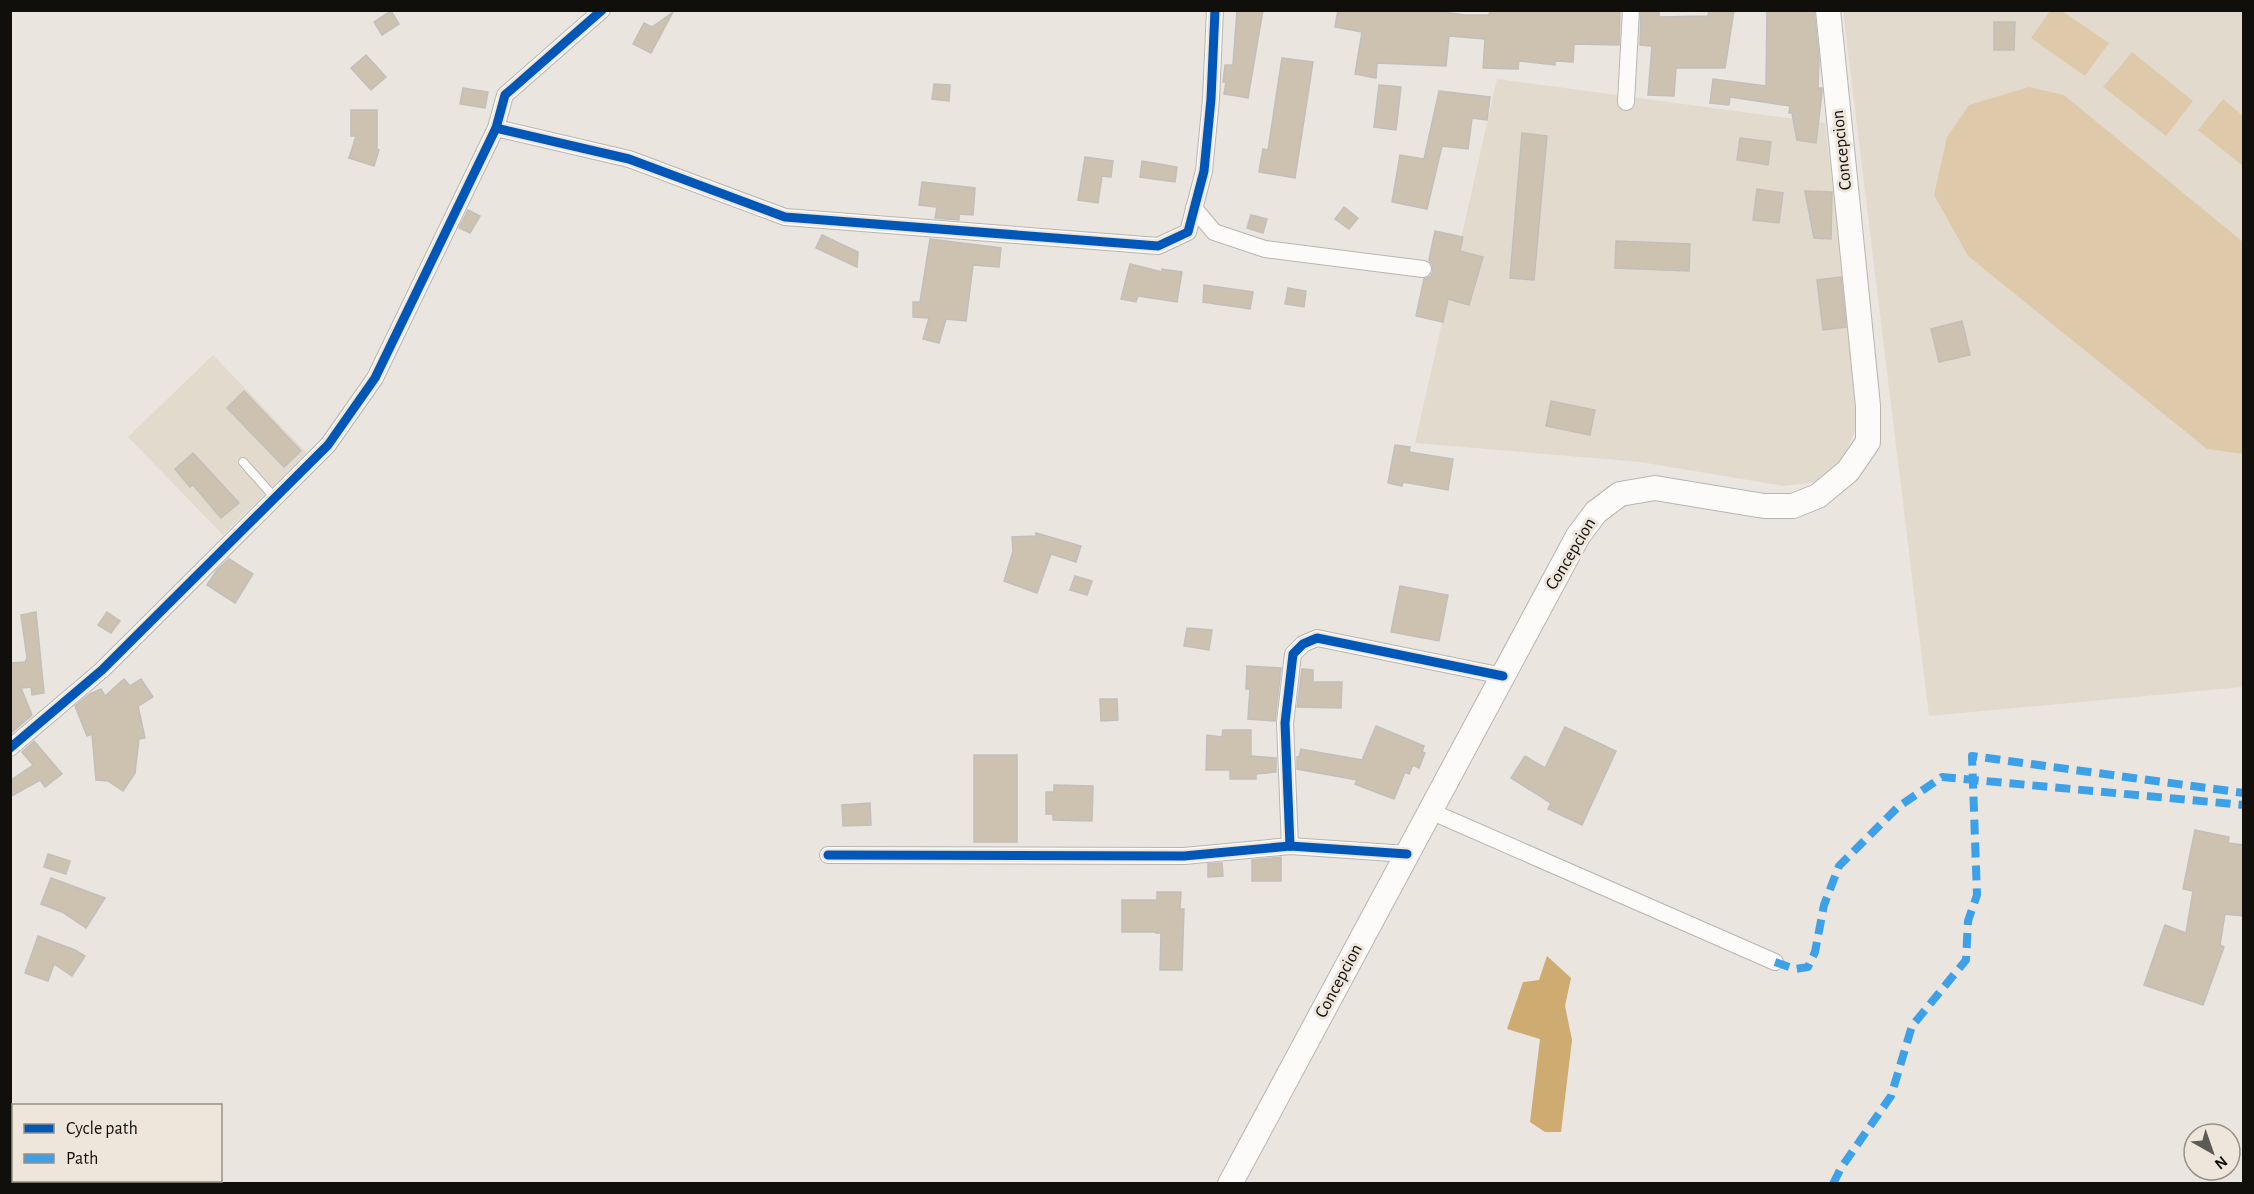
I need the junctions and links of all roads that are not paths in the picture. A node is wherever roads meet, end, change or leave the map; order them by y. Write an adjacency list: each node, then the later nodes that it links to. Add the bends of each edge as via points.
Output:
1 (602, 10): 6 (street, via 505,95)
2 (1215, 10): 7 (street, via 1204,171)
3 (1631, 10): 5 (street)
4 (1828, 10): 11 (main road, Concepcion, via 1868,406 1868,442 1848,471 1818,496 1793,506 1764,506 1655,488 1620,494 1596,512 1578,536)
5 (1626, 102)
6 (496, 128): 7 (street, via 629,159 785,217 1158,246 1188,232); 10 (street, via 375,378 328,445)
7 (1194, 208): 8 (street, via 1214,232 1265,249)
8 (1423, 269)
9 (243, 462): 10 (lane)
10 (274, 498): 12 (street, via 102,670)
11 (1503, 676): 13 (main road, Concepcion); 14 (street, via 1317,638 1303,644 1293,654 1285,723)
12 (10, 748)
13 (1430, 811): 16 (main road, Concepcion); 17 (street)
14 (1290, 846): 15 (street, via 1184,856); 16 (street)
15 (828, 855)
16 (1407, 855): 18 (main road, Concepcion)
17 (1774, 962)
18 (1230, 1184)

